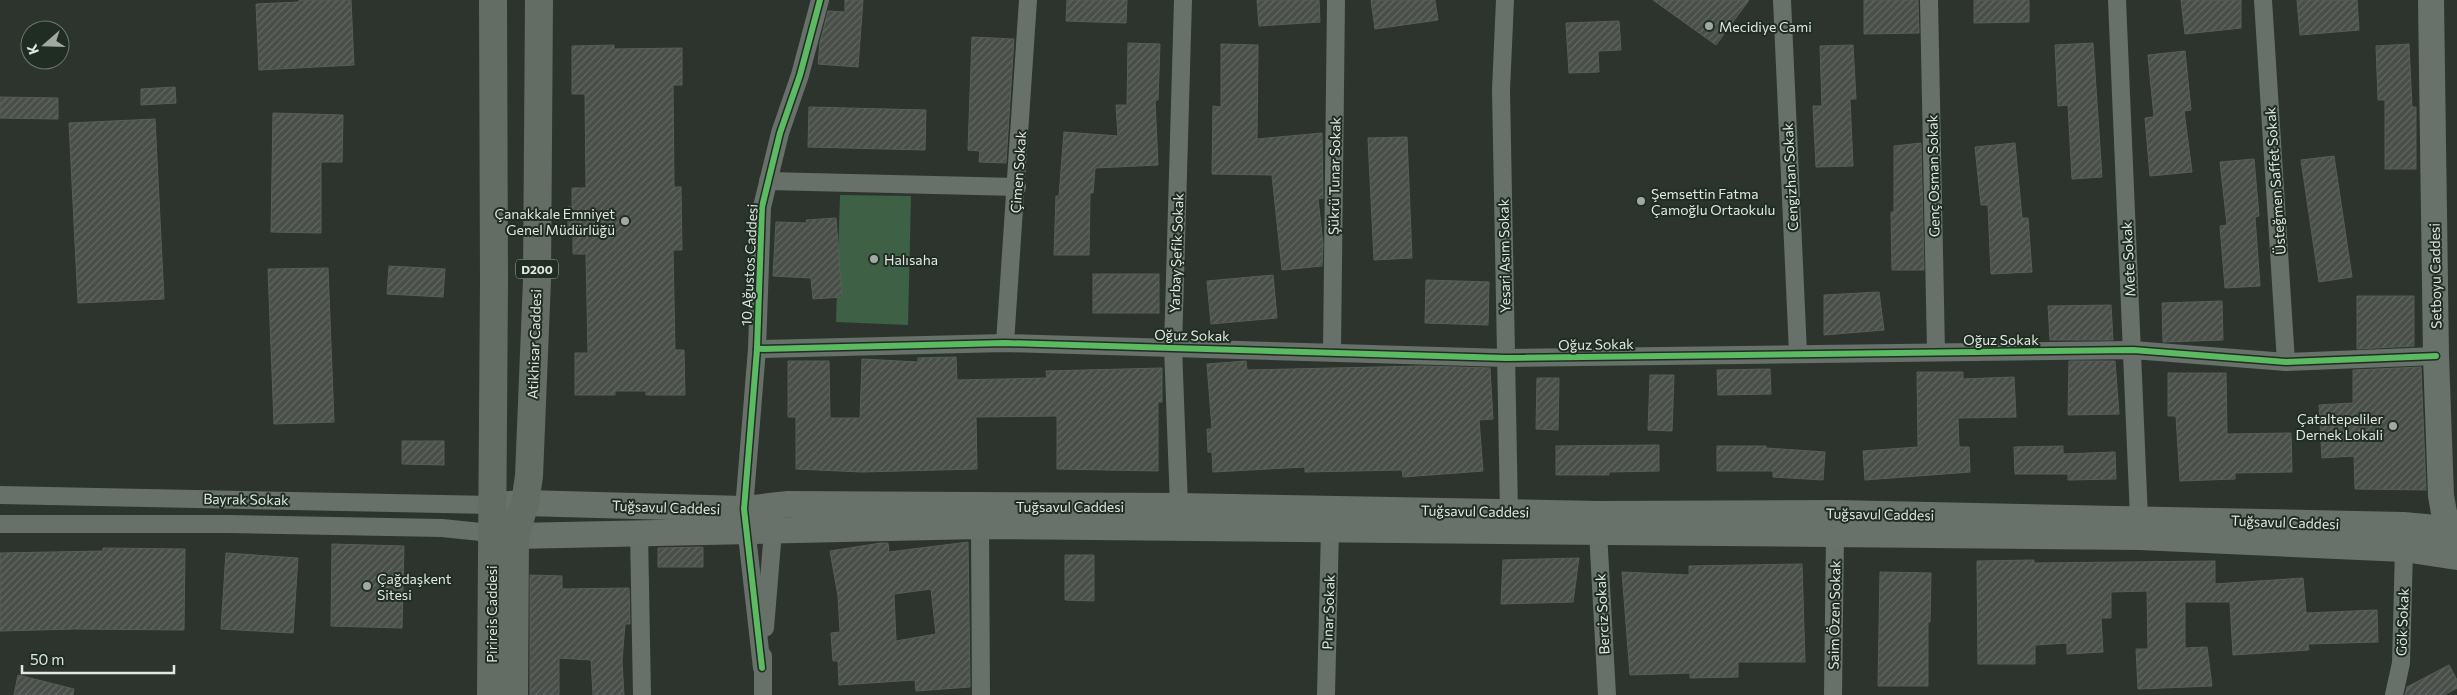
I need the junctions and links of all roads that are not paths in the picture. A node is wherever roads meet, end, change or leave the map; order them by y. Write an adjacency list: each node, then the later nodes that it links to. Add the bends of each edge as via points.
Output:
1 (493, 0): 27 (highway, D200)
2 (539, 0): 26 (highway, Atikhisar Caddesi / D200, via 537,280)
3 (820, 0): 13 (street, 10 Ağustos Caddesi)
4 (1028, 0): 14 (street, Çimen Sokak)
5 (1183, 0): 16 (street, Yarbay Şefik Sokak)
6 (1336, 0): 19 (street, Şükrü Tunar Sokak)
7 (1505, 0): 23 (street, Yesari Asım Sokak, via 1501,90)
8 (1782, 0): 21 (street, Cengizhan Sokak)
9 (1930, 0): 20 (street, Genç Osman Sokak)
10 (2117, 0): 18 (street, Mete Sokak)
11 (2263, 0): 24 (street, Üsteğmen Saffet Sokak)
12 (2430, 0): 22 (main road, Setboyu Caddesi)
13 (768, 181): 14 (street); 17 (street, 10 Ağustos Caddesi, via 762,207)
14 (1017, 187): 15 (street, Çimen Sokak)
15 (1006, 343): 16 (street, Oğuz Sokak); 17 (street, Oğuz Sokak)
16 (1173, 347): 19 (street, Oğuz Sokak); 28 (street, Yarbay Şefik Sokak)
17 (757, 349): 31 (street, 10 Ağustos Caddesi)
18 (2133, 350): 20 (street, Oğuz Sokak); 24 (street, Oğuz Sokak); 30 (street, Mete Sokak)
19 (1332, 352): 23 (street, Oğuz Sokak)
20 (1936, 352): 21 (street, Oğuz Sokak)
21 (1798, 353): 23 (street, Oğuz Sokak)
22 (2436, 356): 24 (street, Oğuz Sokak); 38 (main road, Setboyu Caddesi, via 2441,496)
23 (1506, 358): 29 (street, Yesari Asım Sokak)
24 (2286, 362)
25 (0, 495): 27 (street, Bayrak Sokak)
26 (525, 503): 27 (main road, Tuğsavul Caddesi); 31 (main road, Tuğsavul Caddesi); 39 (highway, Atikhisar Caddesi / D200)
27 (492, 505): 39 (highway, D200)
28 (1179, 506): 29 (main road, Tuğsavul Caddesi); 31 (main road, Tuğsavul Caddesi, via 788,504)
29 (1508, 512): 30 (main road, Tuğsavul Caddesi)
30 (2138, 518): 38 (main road, Tuğsavul Caddesi, via 2394,524)
31 (746, 520): 35 (main road); 36 (main road); 43 (street, 10 Ağustos Caddesi)
32 (0, 524): 39 (street, Bayrak Sokak, via 442,528)
33 (980, 526): 34 (main road); 35 (main road); 48 (street)
34 (1330, 528): 37 (main road); 49 (street, Pınar Sokak)
35 (773, 531): 43 (street)
36 (639, 532): 39 (main road); 46 (street)
37 (1598, 532): 40 (main road); 50 (street, Berciz Sokak)
38 (2454, 533)
39 (503, 534): 44 (highway, Pirireis Caddesi / D200); 45 (highway, Pirireis Caddesi / D200)
40 (1836, 534): 41 (main road, via 2140,537); 51 (street, Saim Özen Sokak)
41 (2404, 549): 42 (main road); 52 (street, Gök Sokak, via 2401,663)
42 (2457, 557)
43 (762, 668): 47 (street)
44 (491, 695)
45 (514, 695)
46 (642, 695)
47 (763, 695)
48 (981, 695)
49 (1326, 695)
50 (1607, 695)
51 (1833, 695)
52 (2394, 695)

